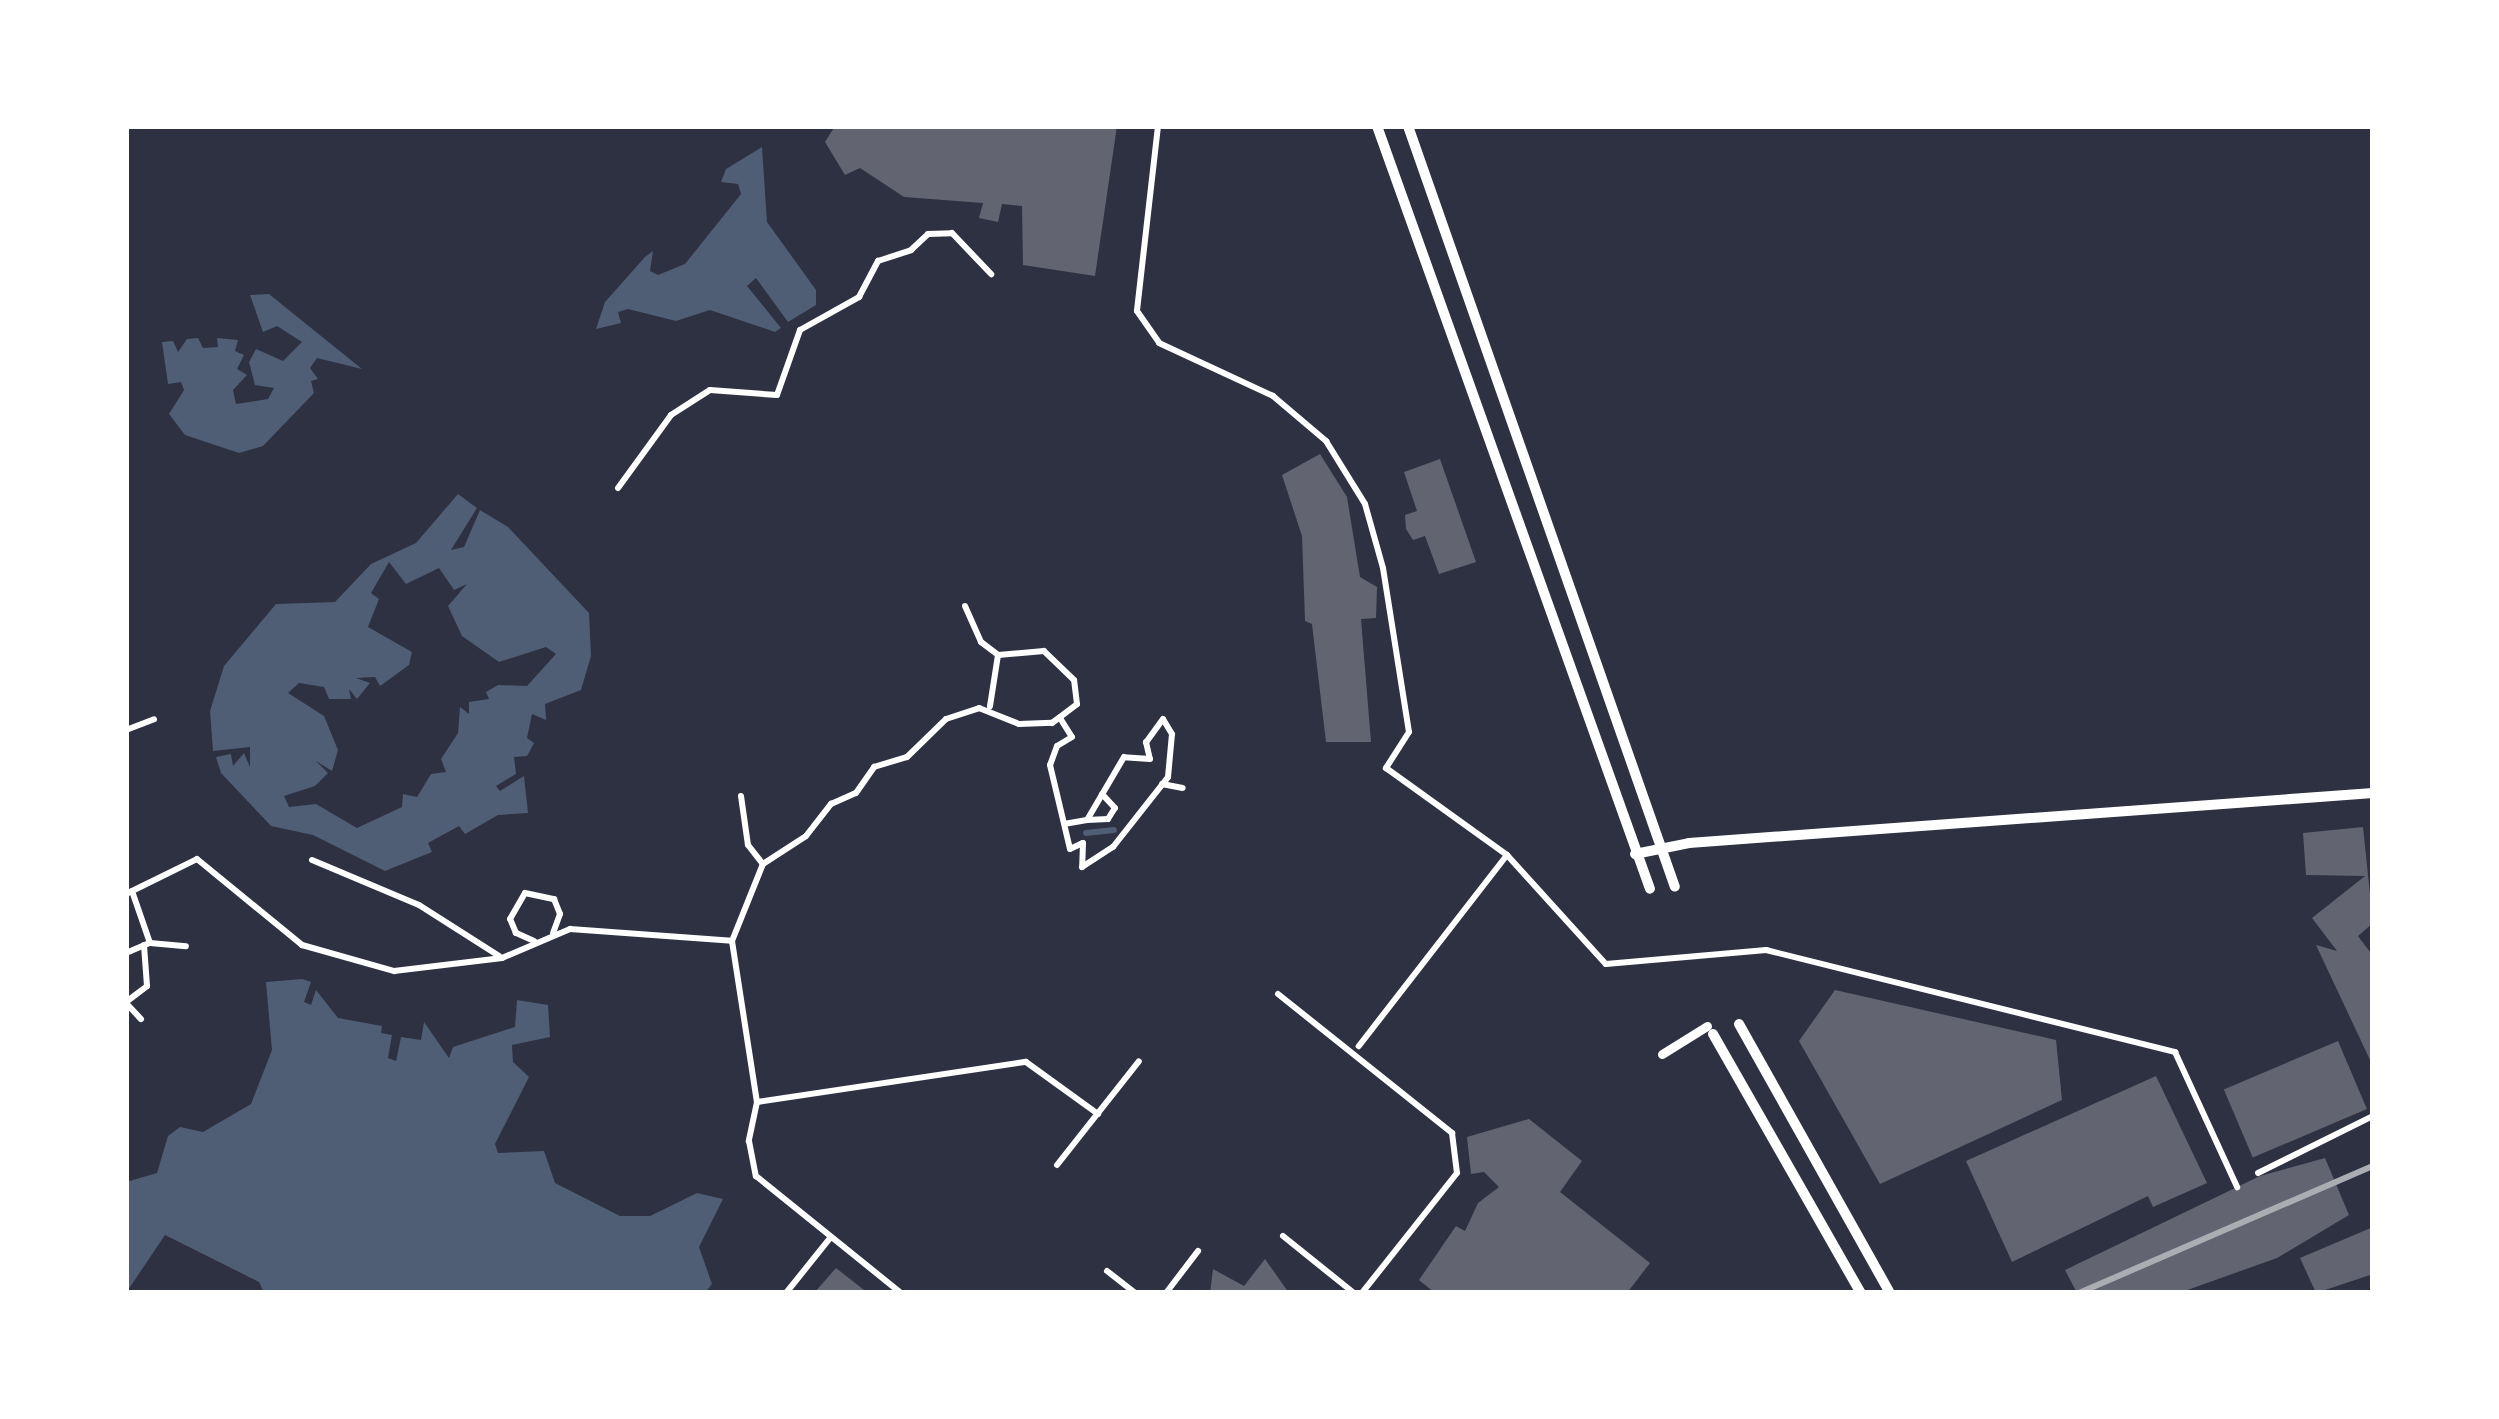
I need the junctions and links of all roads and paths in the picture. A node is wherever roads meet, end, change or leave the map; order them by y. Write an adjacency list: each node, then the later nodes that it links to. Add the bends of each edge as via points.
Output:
1 (1158, 126): 21 (street, via 1137,311 1159,343 1273,396 1326,441 1366,504 1383,568 1408,732 1386,768)
2 (1377, 126): 20 (street)
3 (1408, 126): 19 (street)
4 (991, 274): 5 (street, via 969,241 952,233 928,234 878,261 859,297 800,330 777,395 710,390 671,415)
5 (618, 488)
6 (965, 606): 7 (street, via 980,642)
7 (998, 655): 8 (street); 9 (street, via 1044,651 1074,680 1078,704)
8 (990, 706): 9 (street, via 1019,724); 23 (street, via 946,718 907,757 874,767 856,793 831,804 806,836)
9 (1060, 718): 18 (street, via 1072,737 1057,746 1050,765)
10 (154, 719): 11 (street)
11 (126, 730)
12 (1162, 784): 13 (street); 15 (street, via 1172,765 1163,718 1146,742 1150,759 1124,757); 18 (street, via 1113,847 1082,867 1083,843 1070,849)
13 (1183, 788)
14 (2373, 793): 19 (street)
15 (1102, 794): 17 (street); 17 (street, via 1115,808 1108,819)
16 (741, 796): 23 (street, via 748,844)
17 (1087, 820): 18 (street)
18 (1065, 824)
19 (1661, 849): 20 (street); 24 (street)
20 (1635, 854): 25 (street)
21 (1507, 855): 39 (street); 47 (street, via 1606,964 1766,950 2175,1052)
22 (312, 860): 33 (street, via 419,905)
23 (763, 864): 29 (street)
24 (1675, 887)
25 (1650, 890)
26 (129, 893): 30 (street); 33 (street, via 196,859 285,936 332,956 413,971)
27 (552, 935): 28 (street); 28 (street, via 560,914 554,899 525,893 510,919 522,938); 29 (street, via 641,928)
28 (538, 941): 33 (street)
29 (732, 941): 42 (street)
30 (147, 944): 31 (street); 32 (street); 35 (street, via 147,986)
31 (186, 946)
32 (126, 953)
33 (502, 958)
34 (1278, 994): 56 (street, via 1452,1133 1457,1173)
35 (126, 1003): 36 (street)
36 (141, 1019)
37 (1739, 1024): 58 (street)
38 (1710, 1030): 40 (street); 57 (street)
39 (1359, 1046)
40 (1662, 1054)
41 (1139, 1061): 43 (street)
42 (758, 1102): 43 (street, via 1026,1062); 49 (street, via 749,1141 756,1176)
43 (1098, 1114): 45 (street)
44 (2373, 1116): 46 (street)
45 (1057, 1165)
46 (2258, 1173)
47 (2236, 1186)
48 (1283, 1236): 56 (street)
49 (830, 1238): 52 (street); 53 (street)
50 (1198, 1251): 55 (street)
51 (1107, 1271): 54 (street)
52 (787, 1293)
53 (901, 1293)
54 (1135, 1293)
55 (1166, 1293)
56 (1358, 1293)
57 (1861, 1293)
58 (1889, 1293)

